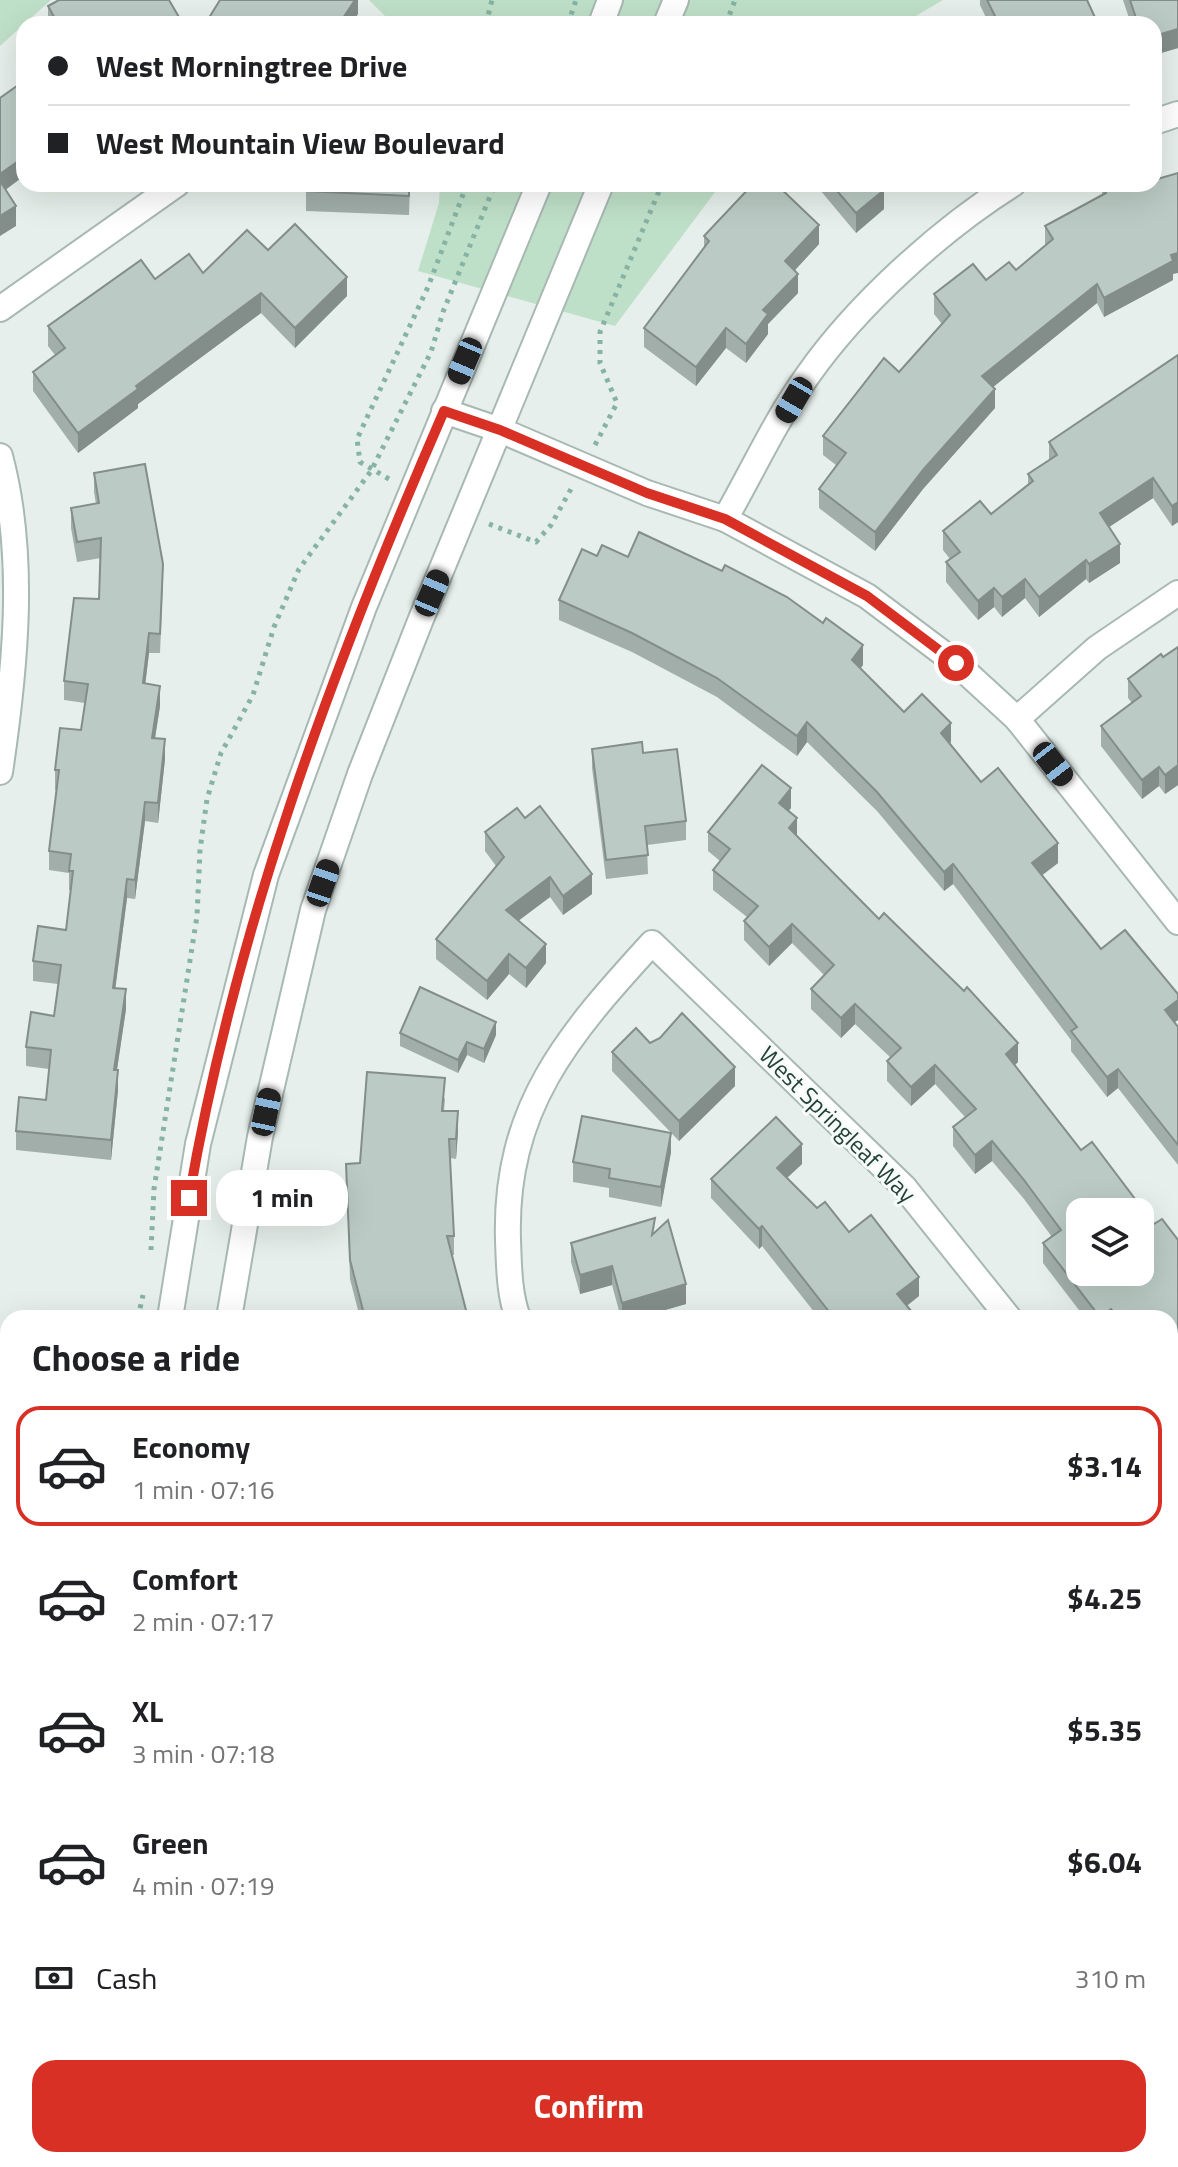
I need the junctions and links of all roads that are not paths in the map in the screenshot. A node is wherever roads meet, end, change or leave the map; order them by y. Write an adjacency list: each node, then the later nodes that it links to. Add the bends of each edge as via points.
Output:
1 (166, 192): 5 (street)
2 (536, 192): 6 (street)
3 (598, 192): 7 (street)
4 (1000, 192): 9 (street, via 970,211 850,325 807,376)
5 (0, 309)
6 (444, 411): 7 (street); 14 (street, via 319,721 266,875 198,1144)
7 (500, 430): 9 (street, via 647,493); 15 (street, via 360,774 313,910 260,1137)
8 (0, 456): 12 (street, via 12,542 15,635)
9 (725, 519): 11 (street, via 867,596 956,663)
10 (1178, 593): 11 (street, via 1097,648)
11 (1017, 719): 13 (street)
12 (0, 772)
13 (1178, 922)
14 (171, 1310)
15 (230, 1310)
16 (517, 1310): 17 (street, West Springleaf Way, via 507,1208 524,1120 582,1020 652,943 904,1187)
17 (1003, 1310)

